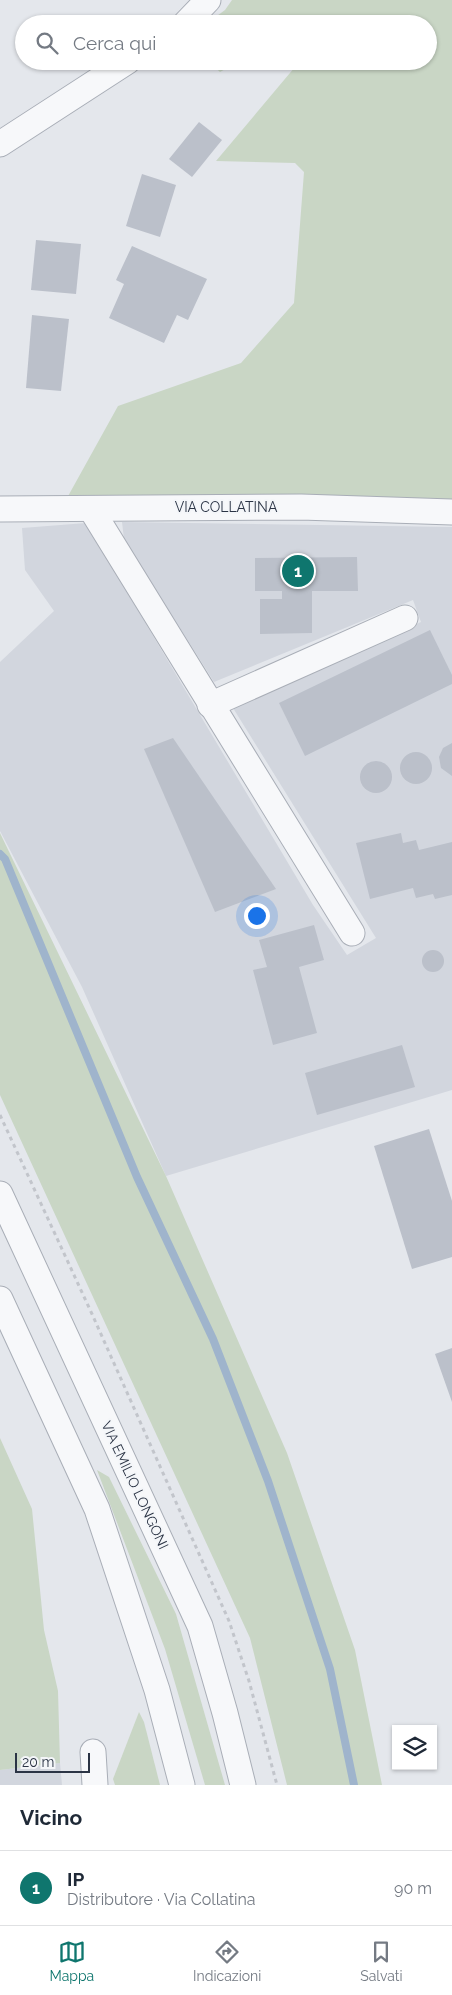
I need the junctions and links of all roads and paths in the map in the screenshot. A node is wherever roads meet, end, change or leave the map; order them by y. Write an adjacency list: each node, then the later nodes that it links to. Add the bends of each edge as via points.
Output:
1 (208, 0): 2 (street)
2 (194, 15)
3 (114, 70): 4 (street)
4 (0, 144)
5 (0, 509): 6 (street, VIA COLLATINA)
6 (91, 509): 7 (street, VIA COLLATINA, via 301,507); 9 (street)
7 (452, 512)
8 (405, 618): 9 (street)
9 (210, 705): 10 (street)
10 (352, 933)
11 (0, 1115): 18 (path, via 229,1621)
12 (0, 1194): 17 (street, VIA EMILIO LONGONI, via 200,1626)
13 (0, 1299): 16 (street, via 97,1509 157,1690)
14 (93, 1752): 15 (street)
15 (96, 1785)
16 (182, 1785)
17 (242, 1785)
18 (277, 1785)

